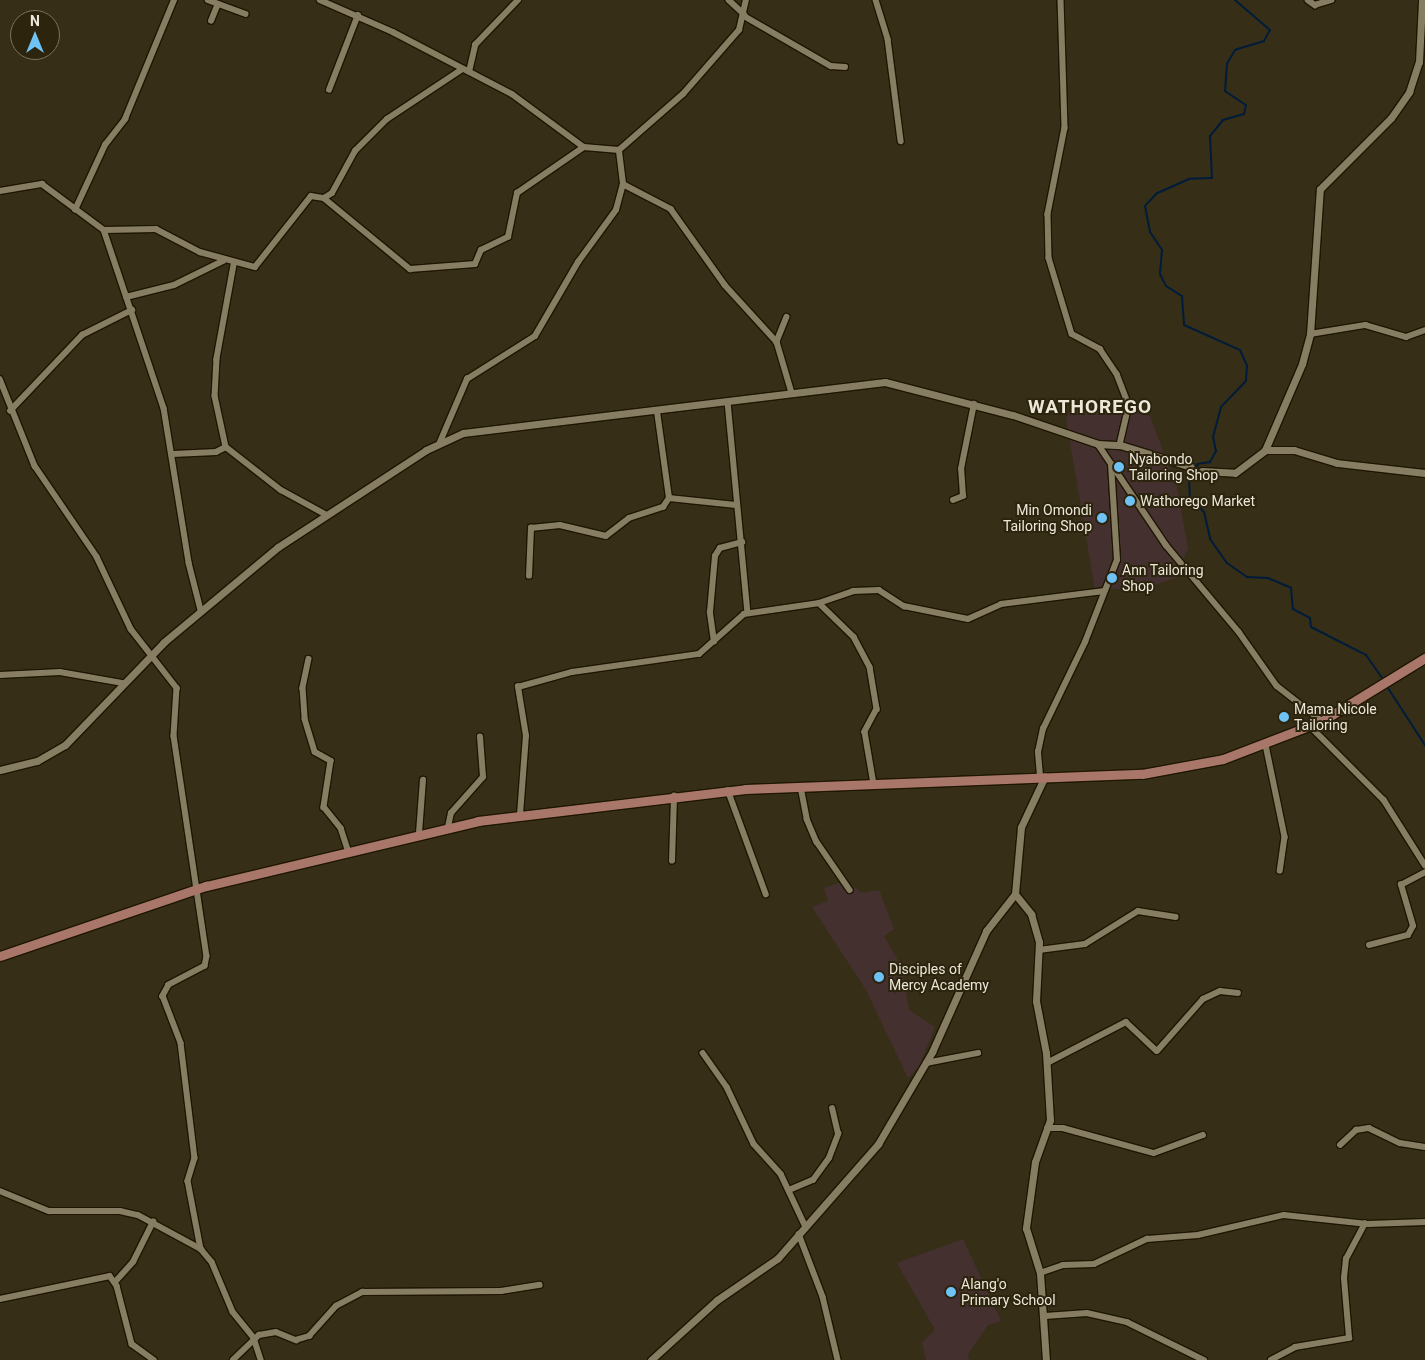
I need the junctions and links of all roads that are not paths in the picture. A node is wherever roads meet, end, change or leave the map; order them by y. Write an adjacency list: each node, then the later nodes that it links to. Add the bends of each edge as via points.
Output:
1 (174, 0): 27 (street, via 143,65 128,112 105,145)
2 (208, 0): 12 (street)
3 (320, 0): 14 (street)
4 (518, 0): 19 (street, via 475,45)
5 (728, 0): 15 (street)
6 (746, 0): 15 (street)
7 (876, 0): 21 (street, via 888,40)
8 (1061, 0): 45 (street, via 1065,128 1048,214 1049,258 1072,334 1100,350 1117,374 1129,406)
9 (1308, 0): 10 (street, via 1315,4)
10 (1331, 0)
11 (1422, 1): 35 (street, via 1419,62 1409,92 1391,118 1320,189)
12 (218, 4): 13 (street); 16 (street)
13 (246, 14)
14 (358, 15): 18 (street); 20 (street)
15 (744, 15): 17 (street, via 831,66); 23 (street, via 739,30 683,94)
16 (211, 21)
17 (845, 67)
18 (461, 70): 19 (street); 26 (street, via 387,119 355,151 337,185)
19 (469, 72): 22 (street, via 512,94)
20 (329, 90)
21 (900, 141)
22 (584, 147): 23 (street); 26 (street, via 517,193 508,237 481,250 475,264 410,269)
23 (619, 150): 24 (street)
24 (623, 184): 36 (street, via 671,209 725,285); 43 (street, via 616,210 578,262 541,328 467,379)
25 (0, 191): 27 (street, via 42,184)
26 (324, 198): 30 (street, via 310,196 275,238 260,264)
27 (75, 210): 28 (street)
28 (104, 230): 29 (street, via 156,229); 31 (street)
29 (223, 261): 30 (street); 31 (street, via 174,285)
30 (234, 265): 46 (street, via 220,334 215,396)
31 (126, 297): 32 (street)
32 (132, 310): 41 (street, via 82,335); 48 (street, via 164,408)
33 (787, 317): 36 (street)
34 (1425, 330): 35 (street, via 1406,337 1365,325)
35 (1310, 334): 47 (street, via 1302,364)
36 (777, 342): 38 (street)
37 (0, 379): 41 (street)
38 (792, 393): 39 (street); 40 (street, via 884,382)
39 (728, 402): 42 (street); 55 (street)
40 (974, 404): 44 (street); 54 (street, via 960,469 964,496)
41 (10, 411): 64 (street, via 35,466 81,530 131,629)
42 (657, 411): 43 (street, via 481,428); 53 (street)
43 (440, 442): 56 (street)
44 (1098, 444): 45 (street); 49 (street)
45 (1120, 444): 50 (street)
46 (226, 447): 48 (street, via 216,452); 56 (street, via 282,490)
47 (1265, 450): 51 (street, via 1235,473); 52 (street, via 1294,450 1337,462)
48 (173, 454): 61 (street, via 189,563)
49 (1111, 464): 59 (street, via 1117,554); 69 (street, via 1166,545 1239,632 1277,686)
50 (1192, 466): 51 (street)
51 (1202, 471)
52 (1425, 473)
53 (669, 498): 55 (street); 58 (street, via 663,507 629,518 606,536 560,525 531,528)
54 (953, 500)
55 (736, 505): 57 (street)
56 (325, 514): 61 (street)
57 (742, 542): 62 (street); 63 (street, via 720,548 715,556 710,612)
58 (529, 576)
59 (1104, 591): 60 (street, via 1002,604 968,619 904,606 879,590 853,592); 73 (street, via 1043,729 1038,752)
60 (819, 602): 62 (street); 75 (street, via 854,637 870,667 877,709 865,732)
61 (201, 610): 64 (street)
62 (748, 612): 63 (street)
63 (714, 642): 79 (street, via 699,654 572,672 518,687 526,736)
64 (150, 655): 68 (street); 87 (street, via 177,688 174,736)
65 (1425, 658): 69 (main road)
66 (309, 660): 82 (street, via 303,688 305,719 315,752 331,761 324,807 341,828)
67 (0, 676): 68 (street, via 60,672)
68 (123, 683): 72 (street, via 66,745 37,761)
69 (1316, 721): 71 (main road); 84 (street, via 1384,800)
70 (480, 737): 80 (street, via 483,777 451,813)
71 (1266, 745): 73 (main road, via 1223,759 1142,774); 85 (street, via 1285,837)
72 (0, 770)
73 (1042, 776): 75 (main road); 90 (street, via 1021,827)
74 (422, 780): 81 (street)
75 (874, 784): 76 (main road)
76 (801, 787): 77 (main road); 88 (street, via 806,818)
77 (728, 790): 78 (main road); 89 (street)
78 (674, 796): 79 (main road); 83 (street)
79 (520, 815): 80 (main road)
80 (448, 827): 81 (main road)
81 (419, 833): 82 (main road)
82 (348, 850): 87 (main road)
83 (672, 861)
84 (1425, 865)
85 (1280, 871)
86 (1425, 872): 92 (street, via 1401,885 1413,926 1408,935)
87 (196, 889): 94 (main road); 112 (street, via 205,966 169,985 163,996 181,1042 195,1158 188,1181)
88 (850, 890)
89 (766, 894)
90 (1015, 894): 93 (street, via 1030,914); 98 (street, via 983,936)
91 (1176, 917): 93 (street, via 1138,911 1085,944)
92 (1369, 945)
93 (1039, 950): 99 (street, via 1036,1001)
94 (0, 956)
95 (1238, 993): 99 (street, via 1220,992 1203,999 1157,1051 1126,1022)
96 (703, 1053): 105 (street, via 727,1086 754,1144)
97 (978, 1053): 98 (street)
98 (926, 1063): 110 (street, via 867,1160)
99 (1047, 1063): 101 (street)
100 (832, 1109): 105 (street, via 838,1134 829,1158 813,1180)
101 (1047, 1128): 102 (street, via 1063,1128 1154,1154); 113 (street, via 1035,1162 1026,1228)
102 (1204, 1135)
103 (1340, 1144): 104 (street, via 1356,1130 1369,1128 1400,1143)
104 (1425, 1147)
105 (789, 1190): 110 (street)
106 (0, 1191): 107 (street, via 49,1212 120,1211)
107 (153, 1222): 112 (street); 114 (street, via 132,1262)
108 (1425, 1222): 109 (street)
109 (1364, 1224): 113 (street, via 1284,1215 1198,1235 1147,1239 1094,1264 1063,1265); 126 (street, via 1346,1259 1344,1278 1349,1338 1295,1347)
110 (805, 1225): 111 (street)
111 (799, 1234): 122 (street, via 772,1263 717,1300); 123 (street, via 822,1297)
112 (201, 1249): 118 (street, via 212,1262 233,1312)
113 (1040, 1273): 117 (street)
114 (115, 1282): 116 (street, via 104,1276); 119 (street, via 132,1344)
115 (540, 1286): 118 (street, via 501,1291 362,1292 336,1306 309,1336 296,1340 276,1332)
116 (0, 1299)
117 (1045, 1316): 124 (street); 125 (street, via 1087,1313 1119,1320 1158,1334)
118 (254, 1338): 120 (street); 121 (street)
119 (154, 1360)
120 (233, 1360)
121 (261, 1360)
122 (651, 1360)
123 (838, 1360)
124 (1046, 1360)
125 (1204, 1360)
126 (1271, 1360)

